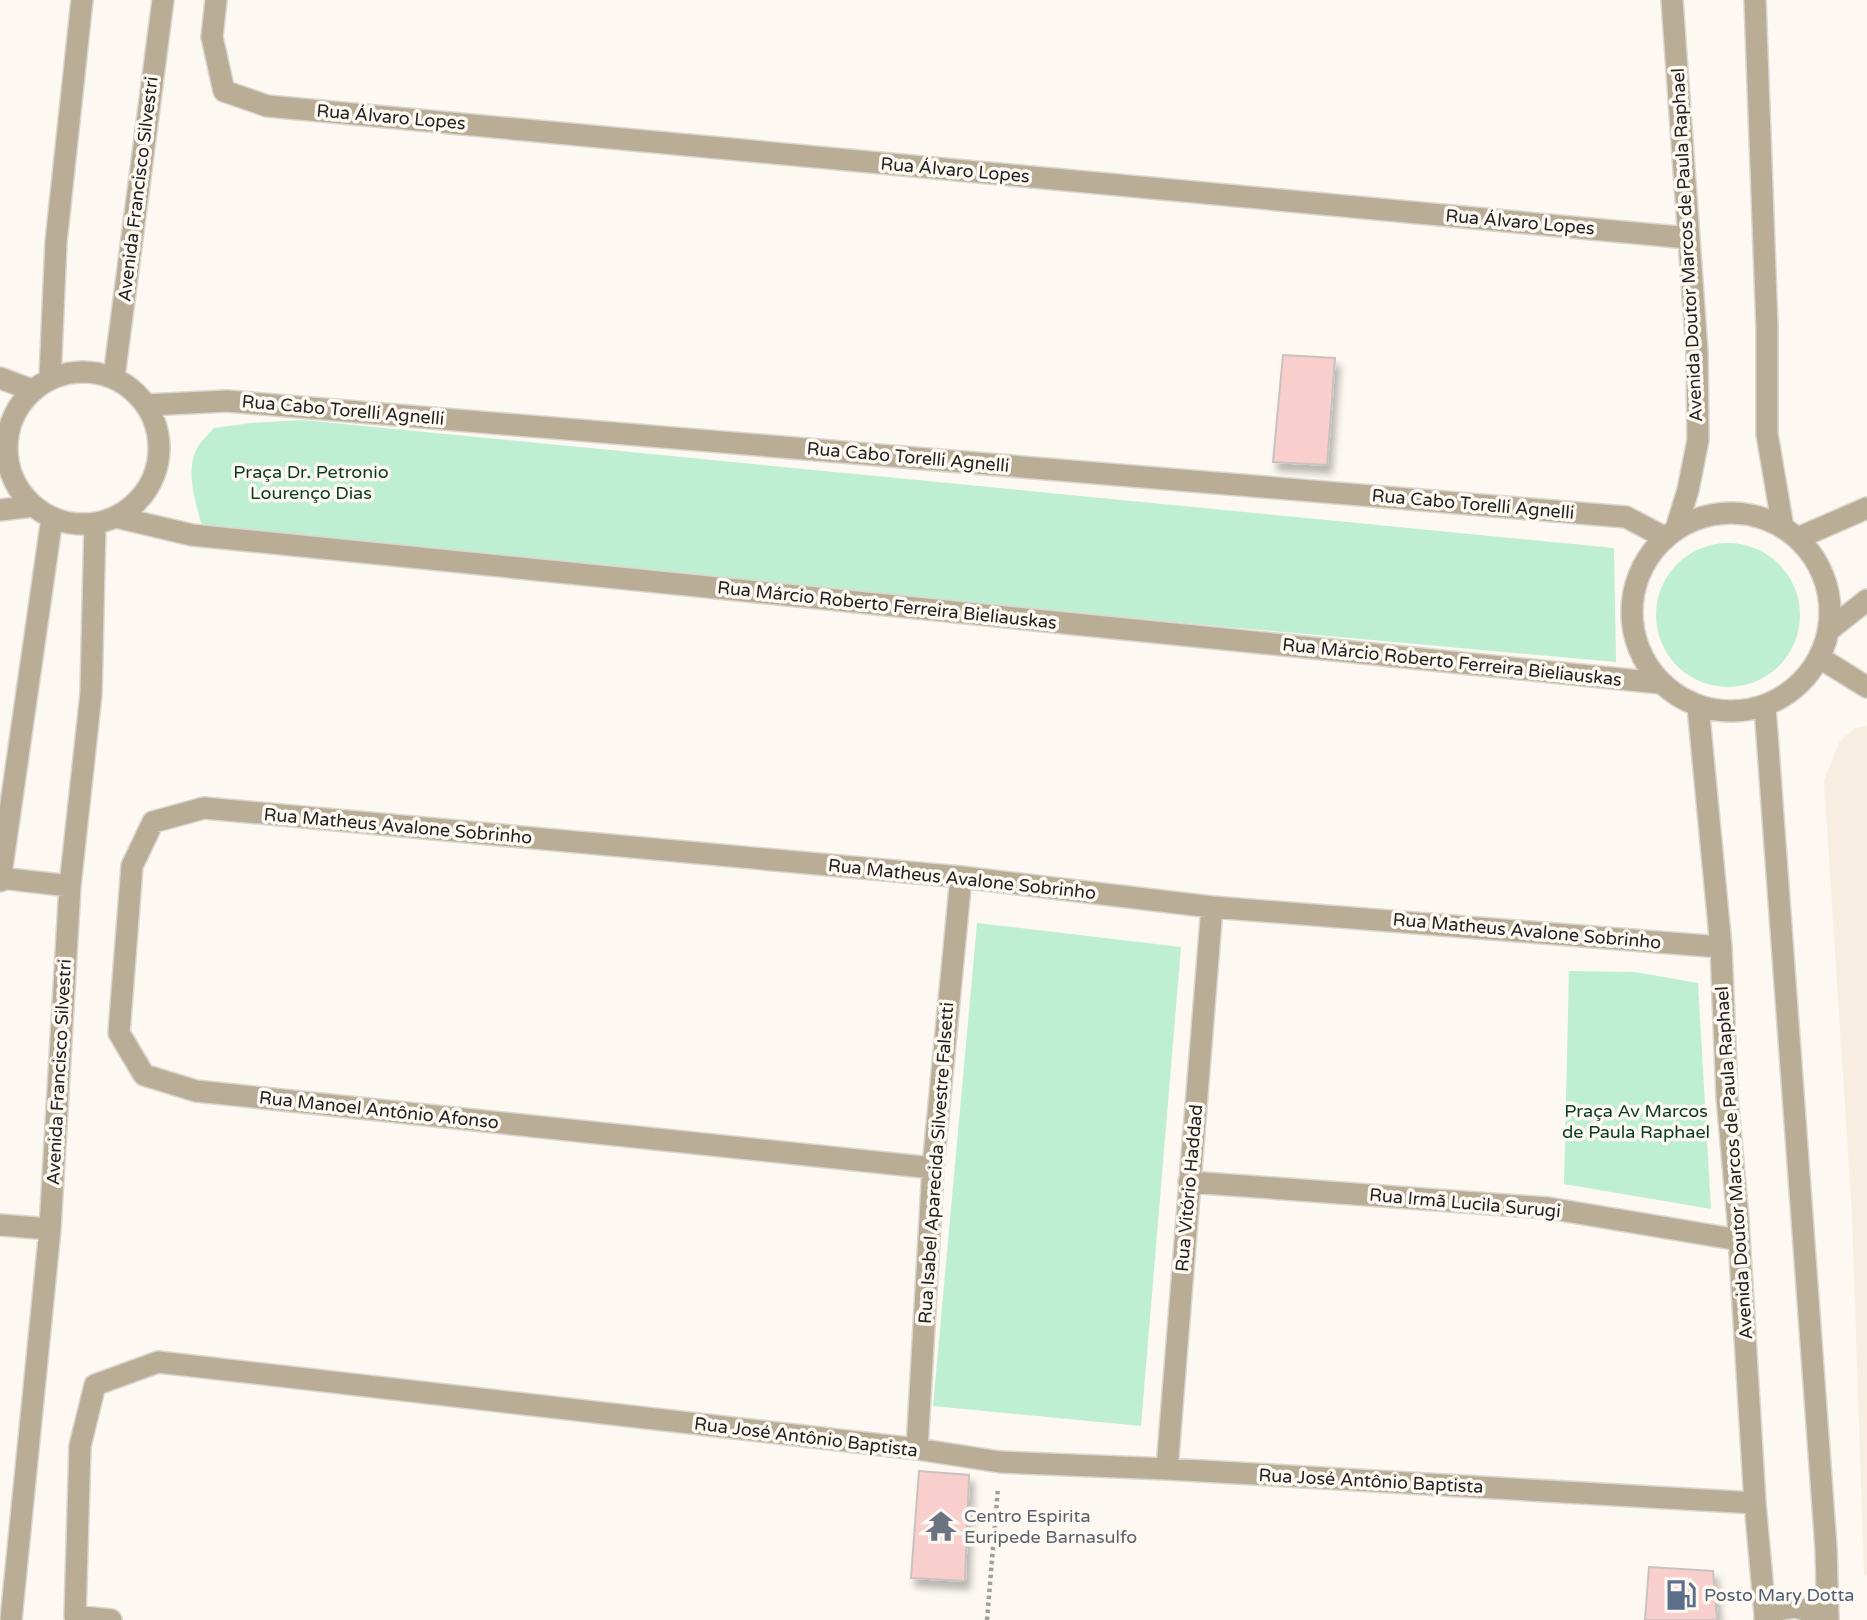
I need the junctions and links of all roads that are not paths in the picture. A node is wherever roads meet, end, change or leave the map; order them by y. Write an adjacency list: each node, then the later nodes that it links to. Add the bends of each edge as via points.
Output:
1 (82, 0): 9 (street, via 56,242)
2 (163, 0): 7 (street, Avenida Francisco Silvestri)
3 (216, 0): 6 (street, Rua Álvaro Lopes, via 212,37 224,91 267,106)
4 (1672, 0): 6 (street, Avenida Doutor Marcos de Paula Raphael)
5 (1755, 0): 20 (street, via 1768,328 1767,434)
6 (1689, 238): 19 (street, Avenida Doutor Marcos de Paula Raphael, via 1699,440 1688,490)
7 (114, 377): 9 (street, via 92,371); 11 (street)
8 (0, 378): 10 (street)
9 (50, 378): 10 (street)
10 (32, 390): 12 (street, via 9,426)
11 (147, 405): 16 (street, via 160,447 157,468 141,497); 19 (street, Rua Cabo Torelli Agnelli, via 227,401 1626,517)
12 (10, 486): 13 (street)
13 (33, 506): 15 (street); 17 (street)
14 (1867, 508): 20 (street)
15 (0, 510)
16 (116, 517): 18 (street); 24 (street, Rua Márcio Roberto Ferreira Bieliauskas, via 192,535)
17 (52, 518): 18 (street); 30 (street)
18 (95, 523): 31 (street, Avenida Francisco Silvestri, via 91,694)
19 (1670, 533): 20 (street, via 1689,521 1717,513 1746,513); 24 (street, via 1644,562 1632,593 1631,625 1641,657)
20 (1790, 533): 22 (street, via 1818,565 1829,596)
21 (1867, 600): 22 (street)
22 (1829, 630): 23 (street)
23 (1820, 658): 25 (street); 27 (street, via 1797,687)
24 (1660, 683): 26 (street)
25 (1867, 687)
26 (1698, 706): 27 (street, via 1720,712); 33 (street, Avenida Doutor Marcos de Paula Raphael)
27 (1765, 706): 46 (street, via 1826,1548)
28 (204, 808): 29 (street, Rua Matheus Avalone Sobrinho); 34 (street, Rua Manoel Antônio Afonso, via 153,822 132,866 119,1033 144,1074 196,1091)
29 (961, 877): 32 (street, Rua Matheus Avalone Sobrinho); 34 (street, Rua Isabel Aparecida Silvestre Falsetti)
30 (0, 879): 31 (street)
31 (69, 886): 37 (street, Avenida Francisco Silvestri)
32 (1212, 906): 33 (street, Rua Matheus Avalone Sobrinho); 35 (street, Rua Vitório Haddad)
33 (1721, 947): 38 (street, Avenida Doutor Marcos de Paula Raphael)
34 (933, 1168): 39 (street, Rua Isabel Aparecida Silvestre Falsetti)
35 (1189, 1182): 38 (street, Rua Irmã Lucila Surugi, via 1548,1208); 40 (street, Rua Vitório Haddad)
36 (0, 1225): 37 (street)
37 (50, 1229): 42 (street, Avenida Francisco Silvestri)
38 (1739, 1240): 41 (street, Avenida Doutor Marcos de Paula Raphael)
39 (917, 1449): 40 (street, Rua José Antônio Baptista, via 1000,1462); 45 (street, Rua José Antônio Baptista, via 158,1362 95,1385 80,1446 75,1616)
40 (1167, 1469): 41 (street, Rua José Antônio Baptista)
41 (1755, 1503): 43 (street, Avenida Doutor Marcos de Paula Raphael)
42 (8, 1570): 44 (street, Avenida Francisco Silvestri)
43 (1765, 1617): 46 (street, via 1793,1606)
44 (11, 1620)
45 (111, 1620)
46 (1826, 1620)

